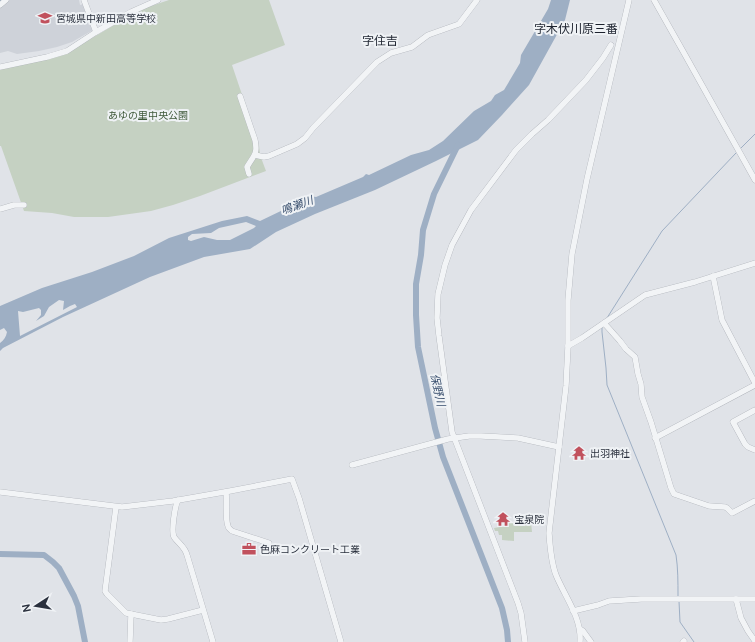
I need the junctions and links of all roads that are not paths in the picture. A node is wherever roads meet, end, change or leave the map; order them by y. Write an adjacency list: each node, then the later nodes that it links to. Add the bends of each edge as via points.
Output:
1 (6, 0): 7 (street)
2 (84, 0): 8 (street)
3 (477, 0): 12 (street, via 459,24 428,34 412,48 391,54 377,62 301,141 269,156)
4 (629, 0): 20 (street, via 572,254)
5 (654, 0): 14 (street)
6 (154, 1): 8 (street)
7 (0, 5)
8 (96, 32): 10 (street, via 63,53)
9 (611, 45): 23 (street, via 586,80 516,150 471,210 452,245 438,294 437,318)
10 (0, 67)
11 (240, 96): 12 (street, via 256,143)
12 (255, 155): 13 (street, via 247,167)
13 (249, 174)
14 (755, 180)
15 (24, 205): 16 (street)
16 (0, 209)
17 (755, 263): 18 (street)
18 (713, 276): 19 (street, via 646,295); 21 (street, via 722,320)
19 (603, 324): 20 (street); 24 (street, via 635,357 642,397)
20 (568, 346): 25 (street)
21 (755, 384): 24 (street)
22 (755, 410): 26 (street, via 733,422 745,444)
23 (454, 438): 25 (street, via 518,438); 27 (street); 44 (street, via 518,603)
24 (655, 438): 31 (street, via 674,494 710,506 725,507 732,513)
25 (559, 447): 37 (street, via 549,533 550,555)
26 (755, 450)
27 (352, 465)
28 (0, 492): 32 (street)
29 (226, 492): 30 (street); 33 (street, via 229,529); 43 (street, via 292,479)
30 (178, 500): 32 (street); 36 (street, via 174,517 174,536 186,551)
31 (755, 501)
32 (116, 507): 38 (street, via 105,591 126,613)
33 (270, 543)
34 (736, 599): 35 (street); 37 (street, via 609,601); 40 (street, via 741,618)
35 (755, 599)
36 (203, 610): 38 (street, via 164,620); 42 (street)
37 (573, 611): 39 (street)
38 (131, 614): 41 (street)
39 (580, 629): 45 (street); 46 (street)
40 (755, 641)
41 (130, 642)
42 (213, 642)
43 (341, 642)
44 (525, 642)
45 (580, 642)
46 (591, 642)

